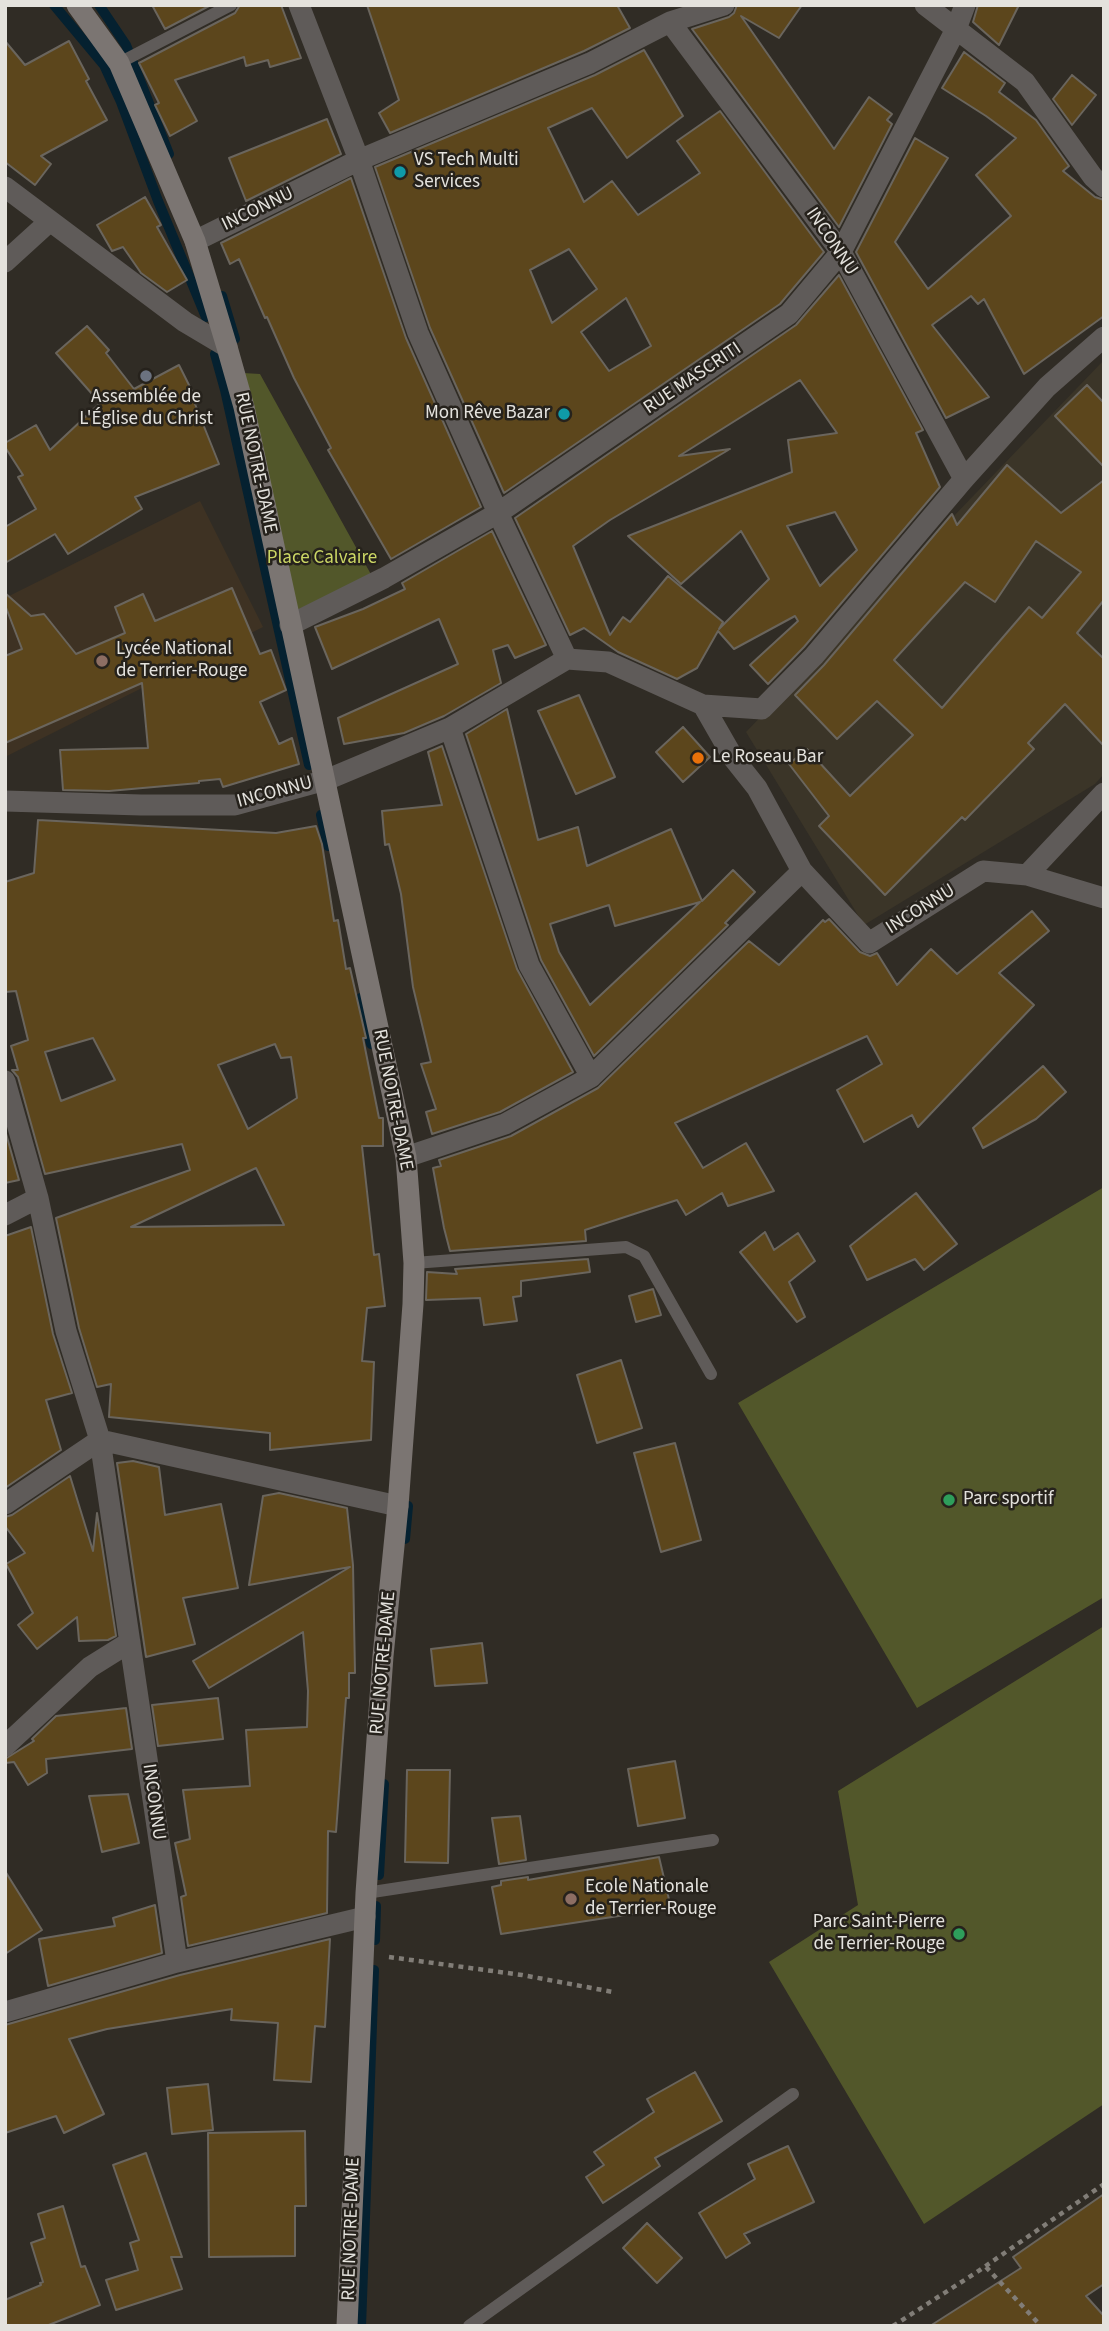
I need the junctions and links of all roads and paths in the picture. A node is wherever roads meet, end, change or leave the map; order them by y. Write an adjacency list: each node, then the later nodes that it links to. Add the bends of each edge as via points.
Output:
1 (77, 5): 9 (street, RUE NOTRE-DAME)
2 (231, 5): 9 (lane)
3 (299, 5): 10 (street)
4 (724, 5): 7 (street, INCONNU)
5 (925, 5): 8 (street)
6 (965, 5): 8 (street, RUE MASCRITI)
7 (670, 22): 10 (street, INCONNU, via 590,63); 15 (street, INCONNU)
8 (956, 29): 12 (street, via 1025,82); 15 (street, RUE MASCRITI)
9 (119, 63): 14 (street, RUE NOTRE-DAME)
10 (359, 160): 14 (street, INCONNU); 20 (street, via 418,333)
11 (5, 187): 13 (street)
12 (1104, 187)
13 (50, 221): 16 (street); 18 (street, via 185,323)
14 (195, 241): 18 (street, RUE NOTRE-DAME)
15 (841, 252): 19 (street, INCONNU); 20 (street, RUE MASCRITI, via 789,314)
16 (5, 262)
17 (1104, 337): 19 (street, via 1047,387)
18 (227, 346): 21 (street, RUE NOTRE-DAME)
19 (964, 480): 23 (street, via 814,656 762,709)
20 (498, 513): 21 (street, RUE MASCRITI); 22 (street)
21 (290, 625): 25 (street, RUE NOTRE-DAME)
22 (567, 659): 23 (street, via 608,662); 24 (street, INCONNU)
23 (703, 705): 28 (street, INCONNU, via 757,788)
24 (450, 728): 25 (street, INCONNU); 31 (street, via 529,965)
25 (326, 780): 27 (street, INCONNU, via 235,805); 33 (street, RUE NOTRE-DAME)
26 (1104, 793): 29 (street)
27 (5, 801)
28 (802, 871): 29 (street, INCONNU, via 869,943 983,871); 31 (street)
29 (1027, 875): 30 (street, INCONNU)
30 (1104, 898)
31 (591, 1077): 33 (street, via 505,1124)
32 (5, 1081): 34 (street, INCONNU)
33 (406, 1157): 36 (street, RUE NOTRE-DAME)
34 (38, 1198): 35 (street); 38 (street, INCONNU, via 66,1331)
35 (5, 1216)
36 (414, 1264): 37 (lane, via 626,1247 644,1256); 40 (street, RUE NOTRE-DAME)
37 (711, 1374)
38 (100, 1440): 39 (street); 40 (street); 41 (street, INCONNU)
39 (5, 1504)
40 (398, 1506): 44 (street, RUE NOTRE-DAME)
41 (130, 1642): 42 (street, via 90,1667); 47 (street, INCONNU)
42 (5, 1746)
43 (713, 1840): 44 (lane)
44 (366, 1893): 45 (street, RUE NOTRE-DAME)
45 (365, 1917): 46 (street, RUE NOTRE-DAME); 47 (street)
46 (363, 1954): 48 (path); 53 (street, RUE NOTRE-DAME)
47 (177, 1962): 49 (street)
48 (613, 1992)
49 (5, 2012)
50 (793, 2094): 54 (lane)
51 (1104, 2184): 52 (path)
52 (986, 2267): 55 (path); 56 (path)
53 (347, 2326)
54 (469, 2326)
55 (893, 2326)
56 (1041, 2326)

